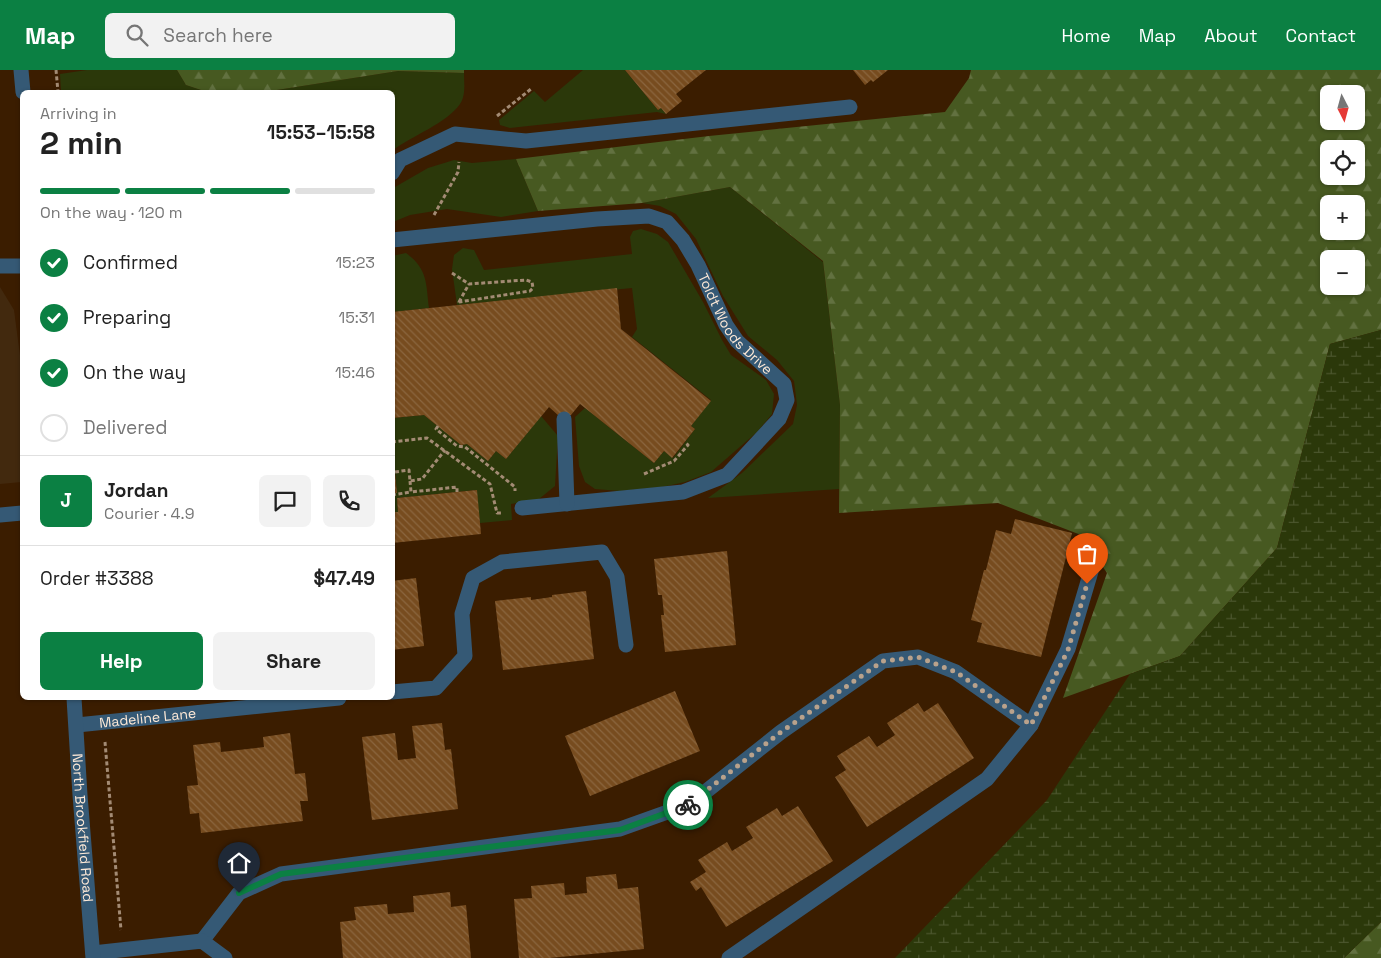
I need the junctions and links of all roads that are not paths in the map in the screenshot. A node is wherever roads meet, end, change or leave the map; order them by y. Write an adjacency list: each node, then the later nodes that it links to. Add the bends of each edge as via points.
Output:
1 (21, 70): 2 (street)
2 (23, 90)
3 (850, 107): 4 (street, via 526,141 455,134 400,160)
4 (395, 169)
5 (395, 240): 9 (street, Toldt Woods Drive, via 597,219 649,216 667,222 698,265 737,341 784,384 787,400 779,419 727,475 683,492)
6 (0, 266): 7 (street)
7 (20, 266)
8 (564, 419): 9 (street)
9 (567, 504): 10 (street, Toldt Woods Drive)
10 (522, 508)
11 (20, 513): 12 (street)
12 (0, 515)
13 (1092, 568): 19 (street, via 1068,650)
14 (626, 645): 15 (street, via 617,577 602,552 502,562 473,578 462,614 465,656 436,688)
15 (395, 692)
16 (74, 700): 18 (street, North Brookfield Road)
17 (319, 700): 18 (street, Madeline Lane)
18 (76, 725): 21 (street, North Brookfield Road)
19 (1031, 725): 20 (street, via 956,672 918,657 883,661 781,732 690,804 620,830 281,874 239,893); 23 (street, via 987,779)
20 (202, 941): 21 (street); 22 (street)
21 (93, 955)
22 (225, 958)
23 (729, 958)

